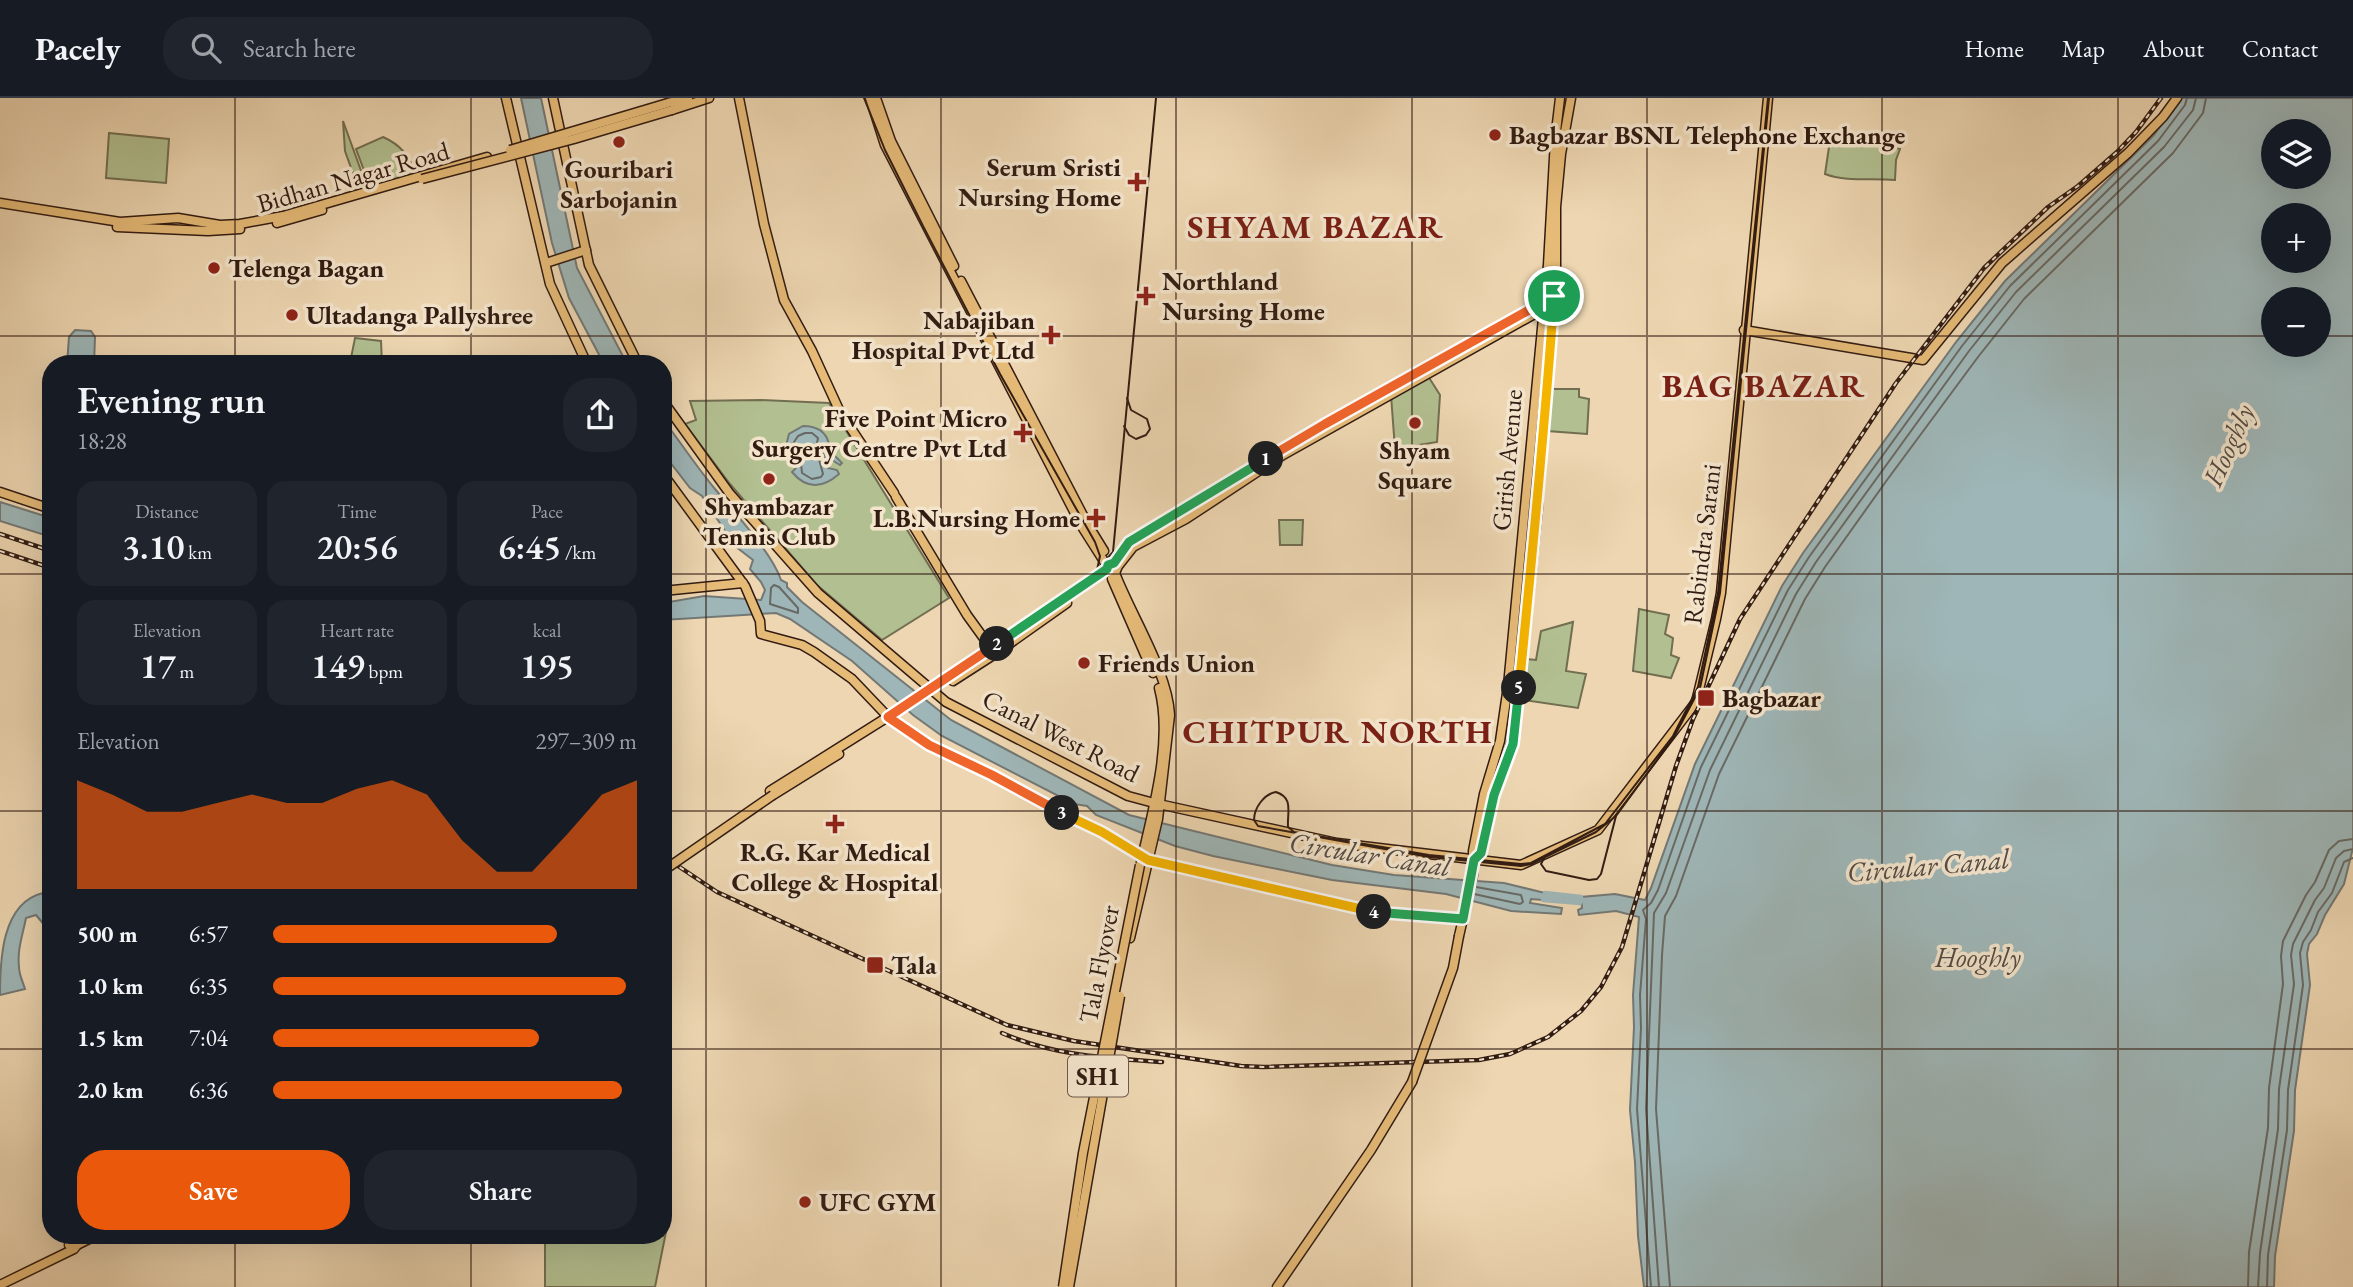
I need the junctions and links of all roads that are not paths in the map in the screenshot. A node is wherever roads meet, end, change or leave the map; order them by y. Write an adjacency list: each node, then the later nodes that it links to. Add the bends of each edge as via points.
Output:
1 (506, 98): 16 (main road)
2 (553, 98): 15 (main road)
3 (688, 98): 12 (main road)
4 (709, 98): 12 (main road, Bidhan Nagar Road)
5 (739, 98): 28 (main road, via 784,300 840,412)
6 (870, 98): 25 (main road, SH1, via 885,145 930,233 1081,525)
7 (876, 98): 25 (main road, SH1, via 891,141)
8 (1560, 98): 17 (main road)
9 (1571, 98): 17 (main road, via 1561,154)
10 (1768, 98): 18 (main road, Rabindra Sarani)
11 (2177, 98): 18 (main road, via 2128,153 2002,263 1923,360)
12 (670, 106): 13 (main road, Bidhan Nagar Road, bridge); 13 (main road, Bidhan Nagar Road, bridge, via 574,139)
13 (421, 177): 14 (main road, Bidhan Nagar Road, via 293,219 231,230 120,227)
14 (0, 206)
15 (584, 251): 16 (main road); 20 (main road)
16 (547, 263): 19 (main road, via 550,284)
17 (1549, 303): 25 (main road, via 1325,424 1129,542); 33 (main road, Girish Avenue, via 1508,686); 33 (main road, via 1538,507 1516,724 1481,853)
18 (1744, 330): 33 (main road, Rabindra Sarani, via 1721,593 1696,702 1598,830 1521,865)
19 (583, 355)
20 (634, 355)
21 (672, 413): 29 (main road, Canal West Road, via 730,494 818,593)
22 (672, 486): 26 (main road)
23 (0, 492): 24 (main road)
24 (42, 506)
25 (1111, 568): 28 (main road); 31 (main road, SH1, via 1164,708)
26 (744, 584): 27 (main road); 30 (main road, via 761,634 814,652)
27 (672, 590)
28 (993, 651): 29 (main road)
29 (931, 692): 30 (main road); 31 (main road, Canal West Road, via 1128,796)
30 (893, 717): 34 (main road, via 929,745 1102,832); 35 (main road, bridge, via 771,793)
31 (1157, 804): 32 (main road, Canal West Road); 34 (main road, SH1)
32 (1321, 839): 33 (main road, Rabindra Sarani)
33 (1474, 860): 36 (main road, Girish Avenue)
34 (1144, 862): 36 (main road, via 1377,912); 40 (main road, Tala Flyover / SH1, bridge, via 1083,1153); 41 (main road, Tala Flyover / SH1, bridge)
35 (672, 863)
36 (1463, 922): 42 (main road, Girish Avenue, bridge, via 1452,968 1406,1094)
37 (74, 1245): 38 (main road); 39 (main road)
38 (0, 1278)
39 (0, 1284)
40 (1063, 1287)
41 (1069, 1287)
42 (1277, 1287)

